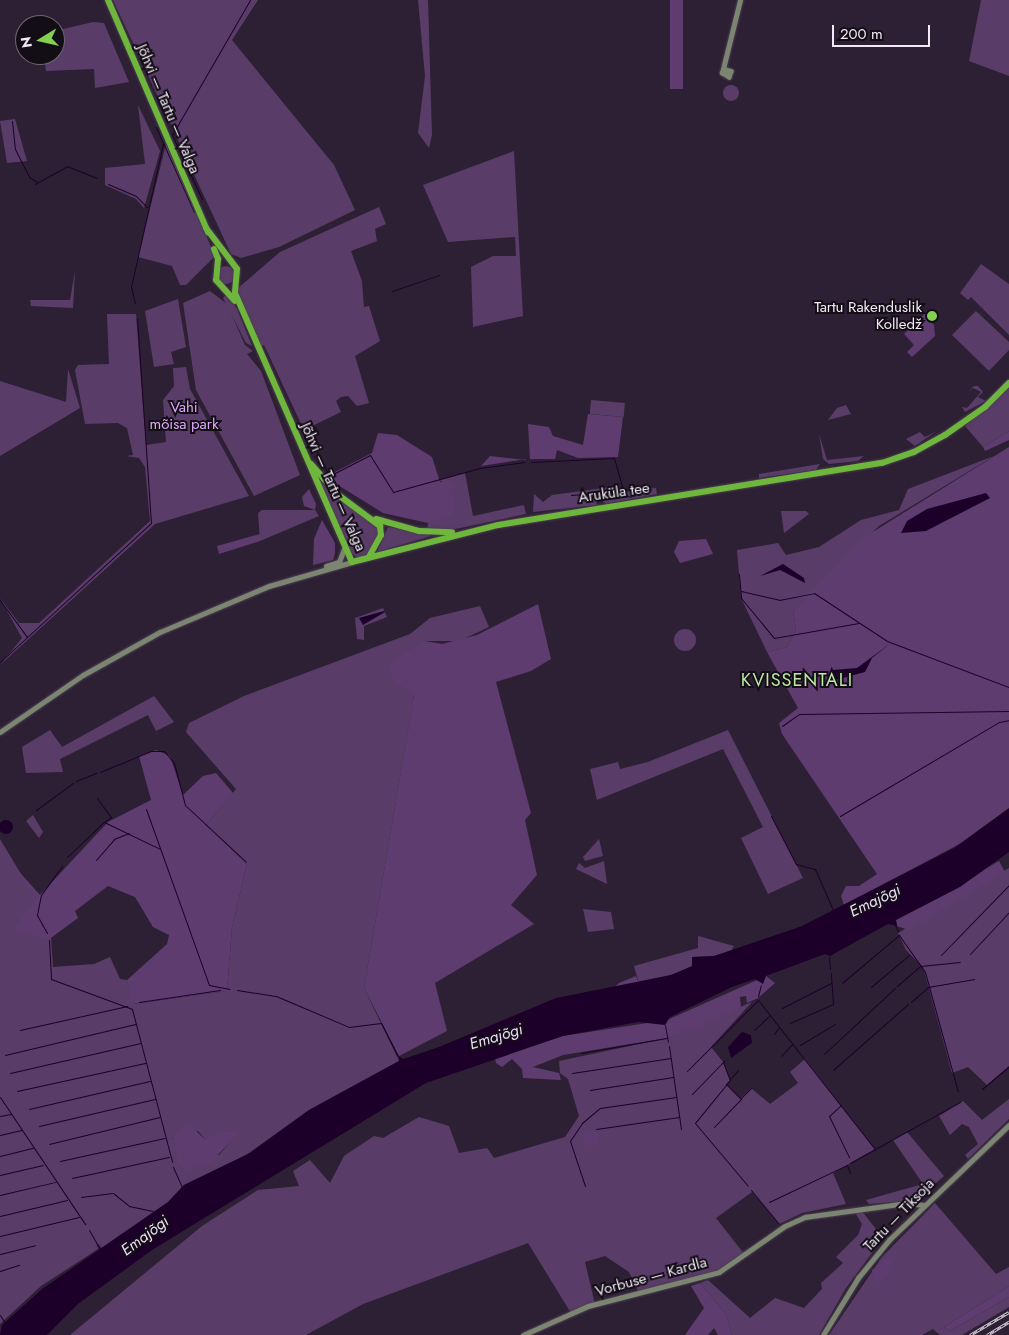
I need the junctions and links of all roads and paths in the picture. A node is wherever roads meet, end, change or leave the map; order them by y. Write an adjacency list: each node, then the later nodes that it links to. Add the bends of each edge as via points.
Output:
1 (108, 0): 4 (highway, Jõhvi — Tartu — Valga)
2 (740, 0): 3 (main road)
3 (726, 69)
4 (206, 228): 5 (highway, Jõhvi — Tartu — Valga); 6 (highway, Jõhvi — Tartu — Valga)
5 (229, 263): 6 (highway); 7 (highway, Jõhvi — Tartu — Valga, via 237,269)
6 (218, 266): 8 (highway, Jõhvi — Tartu — Valga, via 215,277)
7 (235, 283): 8 (highway); 9 (highway, Jõhvi — Tartu — Valga)
8 (223, 286): 9 (highway, Jõhvi — Tartu — Valga)
9 (245, 318): 11 (highway, Jõhvi — Tartu — Valga)
10 (1009, 383): 13 (highway, Aruküla tee, via 964,422 914,452 860,466)
11 (298, 440): 12 (highway, via 320,477); 15 (highway, Jõhvi — Tartu — Valga)
12 (358, 511): 14 (highway, via 419,531); 16 (highway, via 380,526 381,535)
13 (522, 520): 14 (highway, Jõhvi — Tartu — Valga)
14 (478, 529): 16 (highway, Jõhvi — Tartu — Valga)
15 (344, 549): 17 (highway, Jõhvi — Tartu — Valga); 18 (main road, via 339,562)
16 (369, 557): 17 (highway, Jõhvi — Tartu — Valga)
17 (352, 562): 18 (main road)
18 (307, 575): 19 (main road, via 160,632 83,674)
19 (0, 732)
20 (1009, 1125): 21 (main road, Tartu — Tiksoja)
21 (924, 1205): 22 (main road, Vorbuse — Kardla, via 859,1208 805,1217 785,1226 719,1272 588,1306); 23 (main road, Tartu — Tiksoja, via 874,1257)
22 (524, 1335)
23 (823, 1335)

